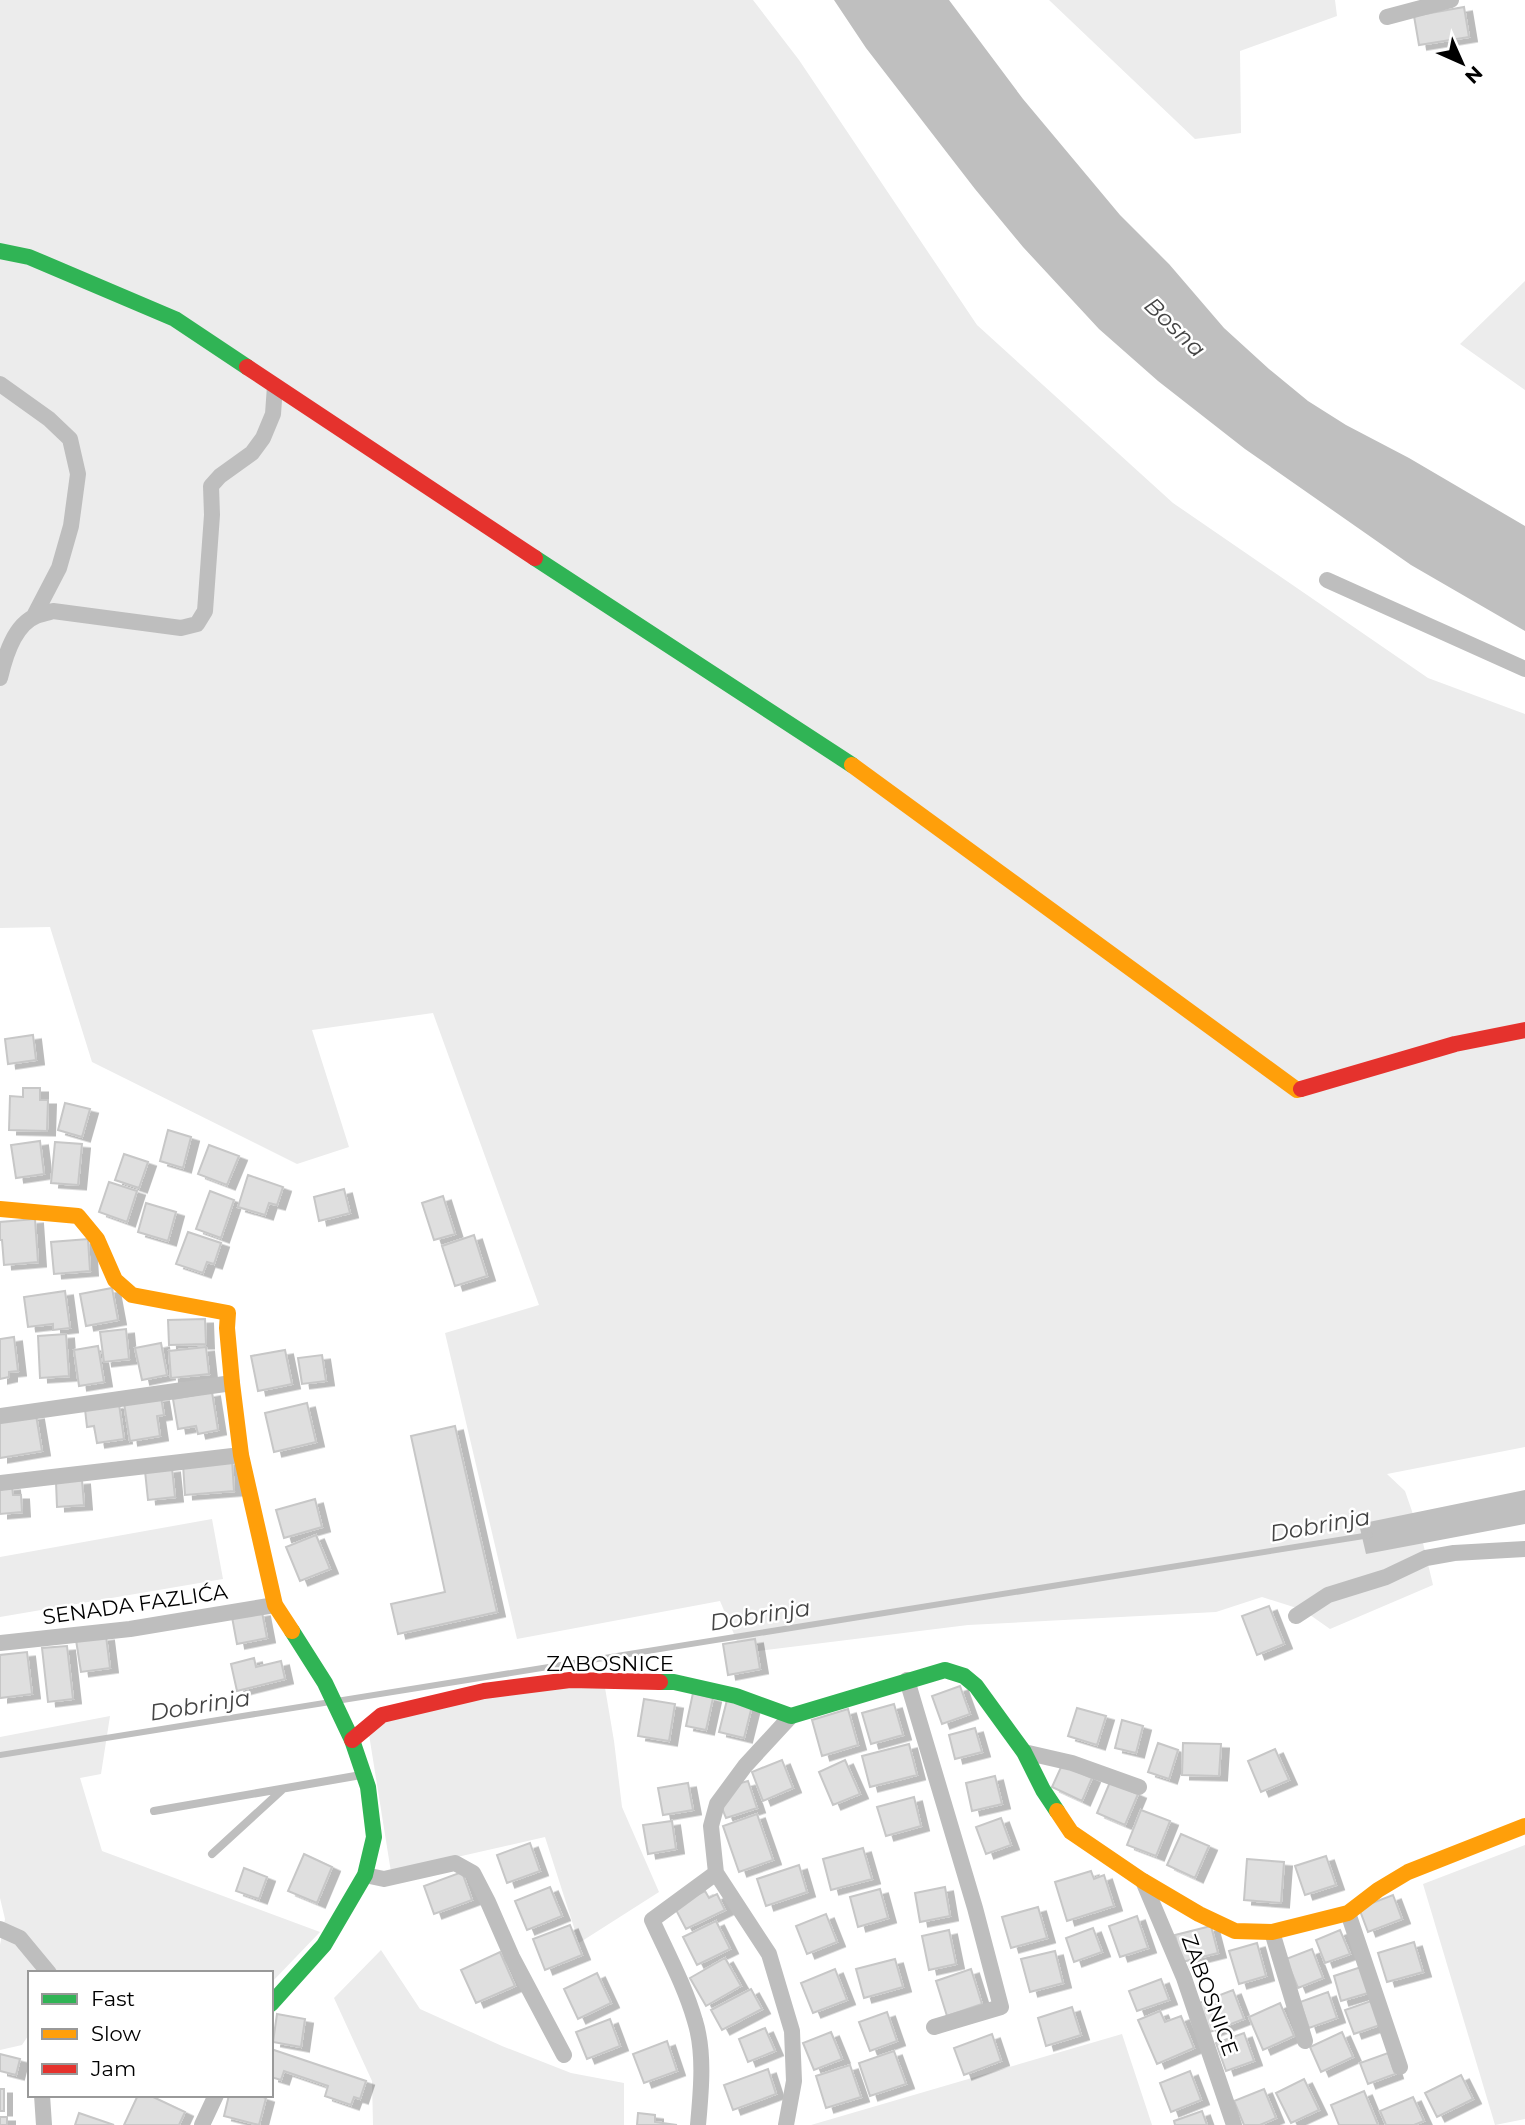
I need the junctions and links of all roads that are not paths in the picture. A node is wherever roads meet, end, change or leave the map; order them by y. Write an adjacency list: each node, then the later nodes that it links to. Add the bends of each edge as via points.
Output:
1 (1451, 0): 2 (street)
2 (1387, 17)
3 (0, 251): 5 (street, via 29,257 175,319)
4 (0, 384): 7 (street, via 70,439 78,474 59,568)
5 (275, 386): 7 (street, via 273,414 263,438 252,453 211,486 205,611 197,624 181,628 53,611); 10 (street, via 845,760 1297,1090 1455,1044)
6 (1327, 580): 8 (street)
7 (34, 616): 9 (street, via 6,653)
8 (1525, 669)
9 (0, 678)
10 (1525, 1030)
11 (0, 1209): 12 (street, via 78,1216 95,1234 121,1288 132,1295 228,1312)
12 (232, 1383): 13 (street); 14 (street)
13 (0, 1416)
14 (241, 1455): 15 (street); 17 (street)
15 (0, 1483)
16 (1525, 1549): 18 (street, via 1426,1558 1386,1577 1328,1595)
17 (275, 1605): 19 (street, SENADA FAZLIĆA, via 130,1629); 22 (street, via 325,1683)
18 (1296, 1616)
19 (0, 1643)
20 (907, 1680): 21 (street, ZABOSNICE); 23 (street, ZABOSNICE, via 945,1670 964,1676); 38 (street, via 1001,2007)
21 (791, 1716): 22 (street, ZABOSNICE, via 736,1696 674,1682 570,1680 484,1691 382,1715); 30 (street, via 717,1804 710,1826)
22 (352, 1740): 24 (street)
23 (1024, 1752): 25 (street); 32 (street, ZABOSNICE, via 1071,1832)
24 (363, 1774): 26 (lane); 31 (street, via 374,1837)
25 (1139, 1787)
26 (283, 1789): 27 (lane); 29 (lane)
27 (155, 1811)
28 (1525, 1825): 33 (street, via 1408,1872)
29 (212, 1854)
30 (716, 1873): 46 (street, via 652,1920 696,2023 702,2074); 47 (street, via 769,1954 792,2031 794,2081)
31 (365, 1875): 37 (street, via 324,1944); 40 (street, via 384,1879 455,1863 473,1873)
32 (1143, 1881): 35 (street, ZABOSNICE, via 1235,1931); 48 (street, ZABOSNICE, via 1184,1978)
33 (1348, 1913): 35 (street, ZABOSNICE); 41 (street)
34 (0, 1928): 36 (street, via 20,1938)
35 (1272, 1932): 39 (street)
36 (47, 1971)
37 (273, 2002)
38 (934, 2027)
39 (1305, 2041)
40 (564, 2055)
41 (1401, 2067)
42 (42, 2097): 44 (street)
43 (215, 2097): 45 (street)
44 (44, 2125)
45 (202, 2125)
46 (698, 2125)
47 (786, 2125)
48 (1234, 2125)

